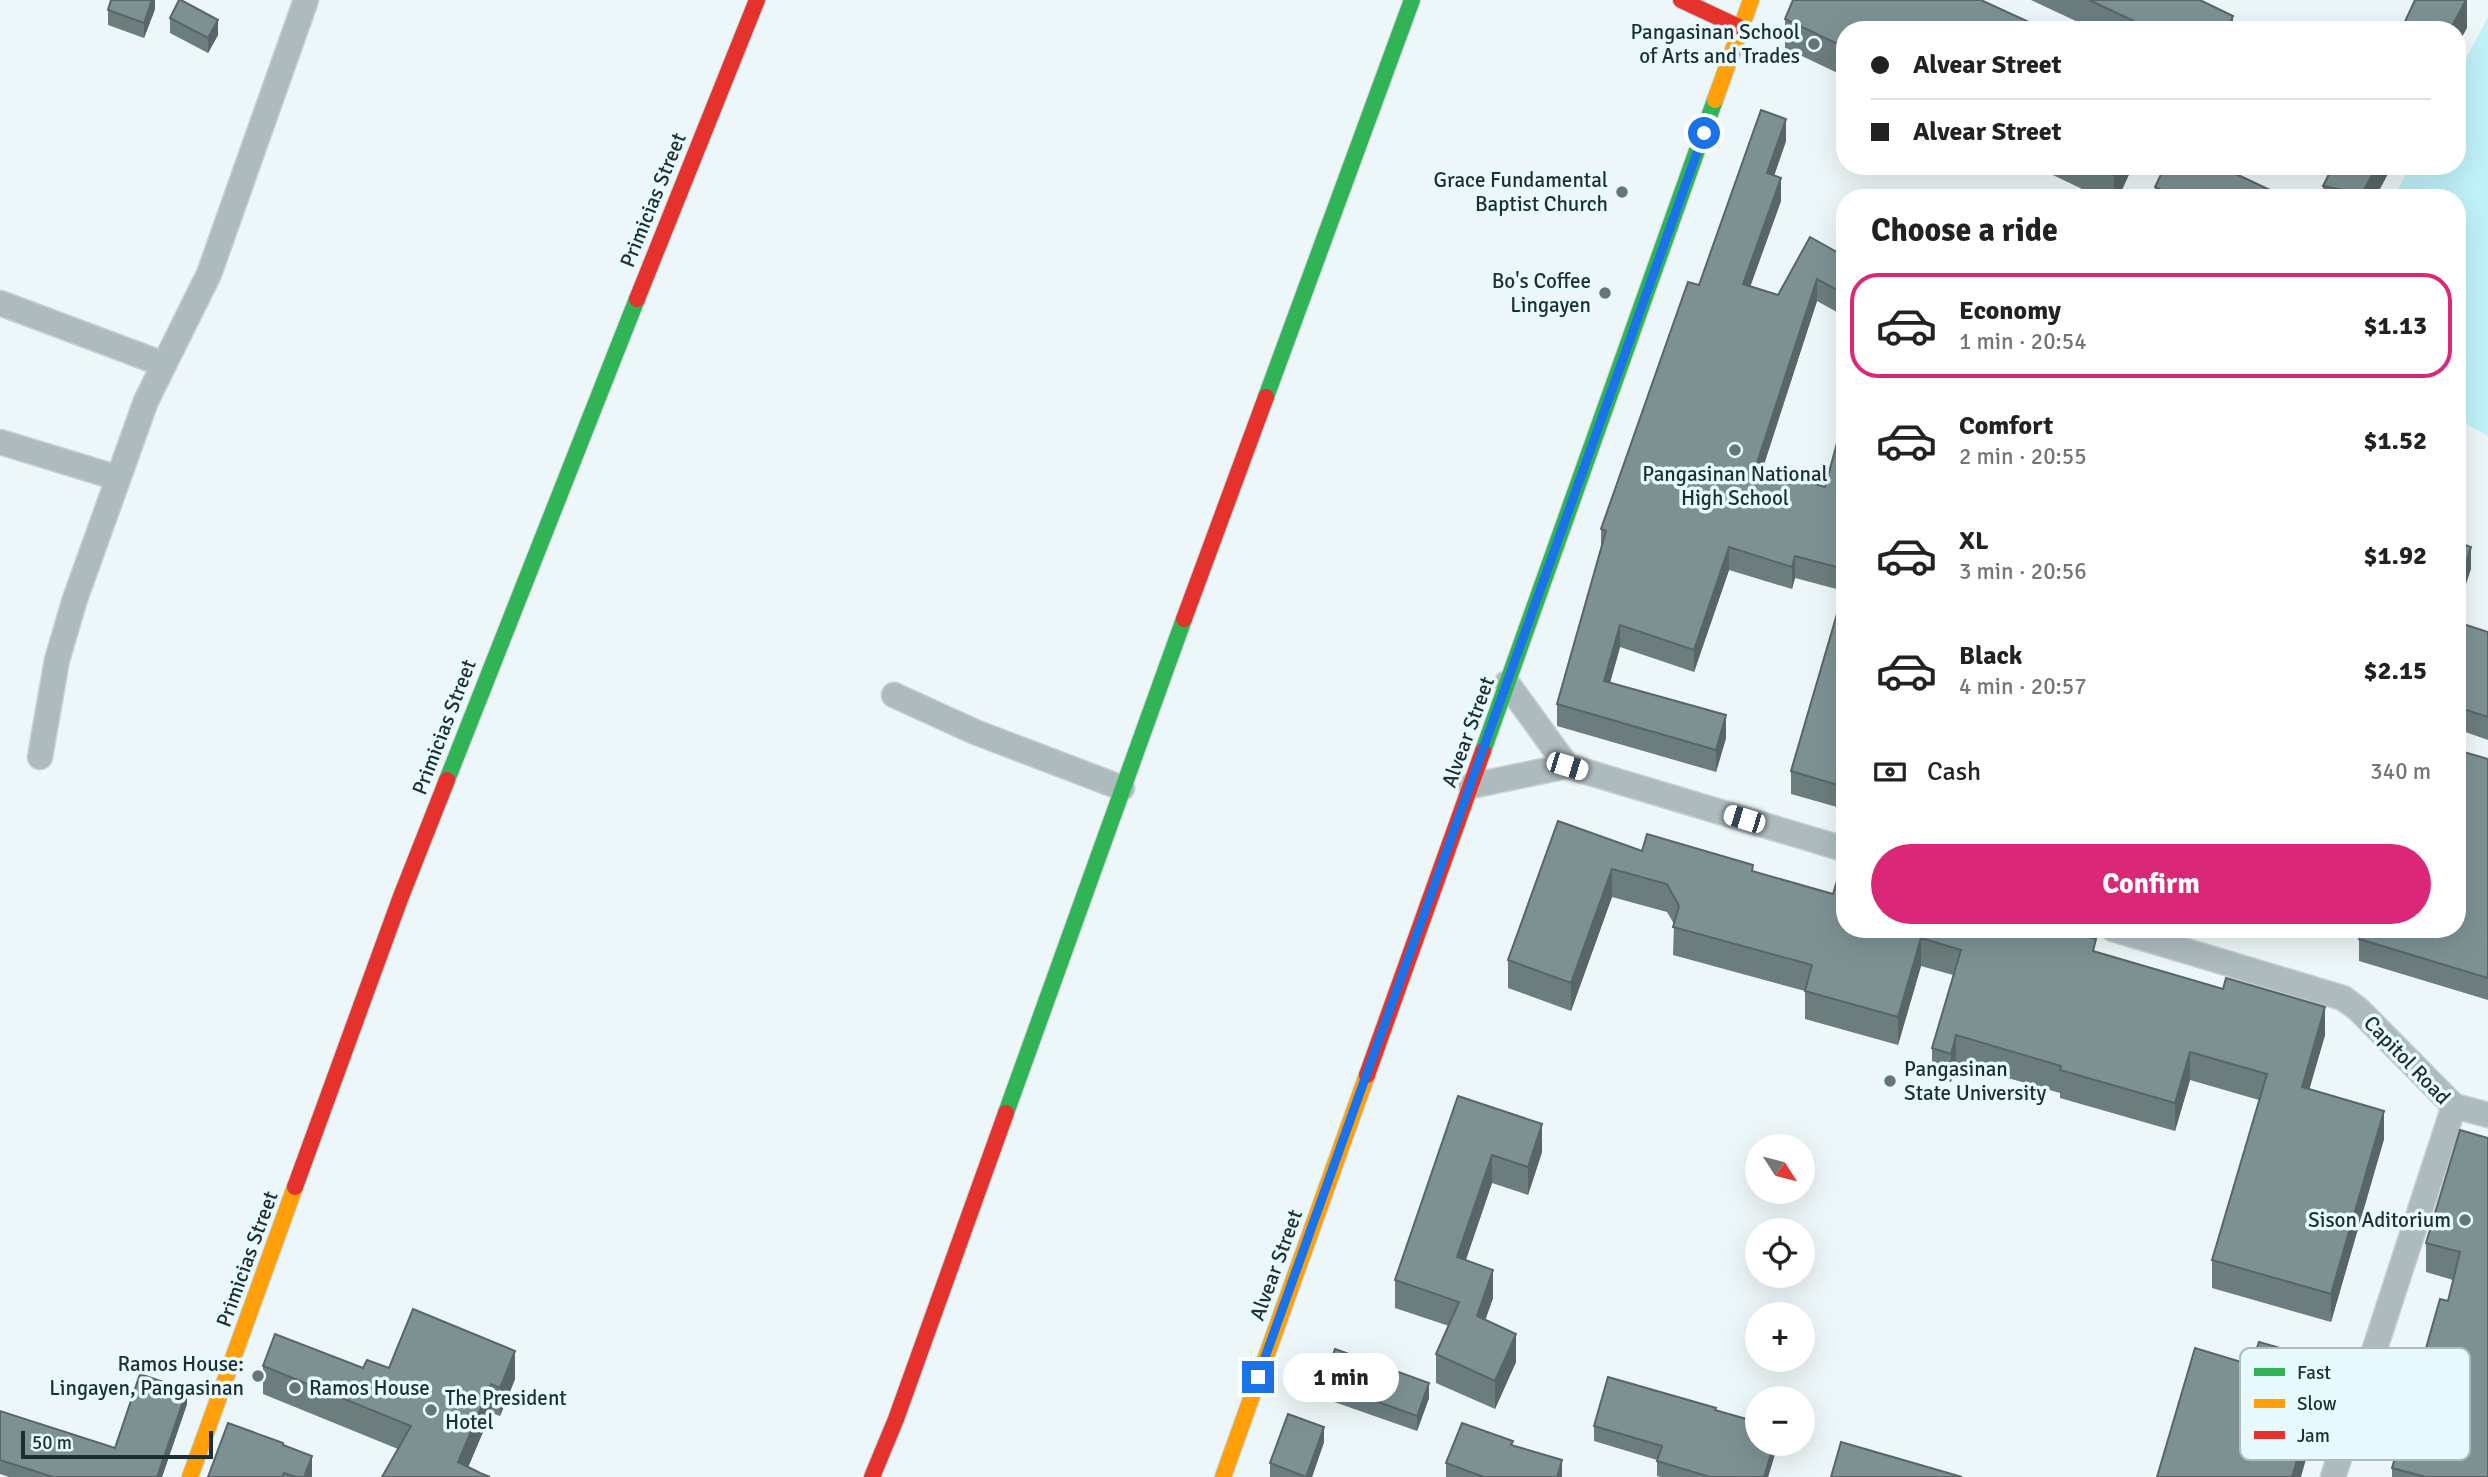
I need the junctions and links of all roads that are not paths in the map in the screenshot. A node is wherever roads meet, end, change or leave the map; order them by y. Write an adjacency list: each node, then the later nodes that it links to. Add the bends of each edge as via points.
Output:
1 (306, 0): 8 (street, via 209,274)
2 (757, 0): 23 (street, Primicias Street, via 410,873)
3 (1412, 0): 16 (street)
4 (1681, 0): 6 (street)
5 (1752, 0): 6 (street, Alvear Street)
6 (1741, 28): 11 (street, Alvear Street)
7 (0, 303): 8 (street)
8 (163, 364): 10 (street)
9 (0, 442): 10 (street)
10 (118, 478): 13 (street, via 57,660)
11 (1507, 683): 14 (street); 15 (street, Alvear Street)
12 (894, 695): 16 (street, via 975,732)
13 (40, 757)
14 (1567, 766): 15 (street); 17 (street)
15 (1471, 786): 25 (street, Alvear Street)
16 (1122, 788): 24 (street)
17 (1836, 847)
18 (2143, 938): 19 (street, Capitol Road, via 2343,998)
19 (2454, 1106): 20 (street); 21 (street, Capitol Road)
20 (2488, 1115)
21 (2375, 1348)
22 (2339, 1460): 26 (street, Capitol Road)
23 (190, 1477)
24 (872, 1477)
25 (1223, 1477)
26 (2333, 1477)

